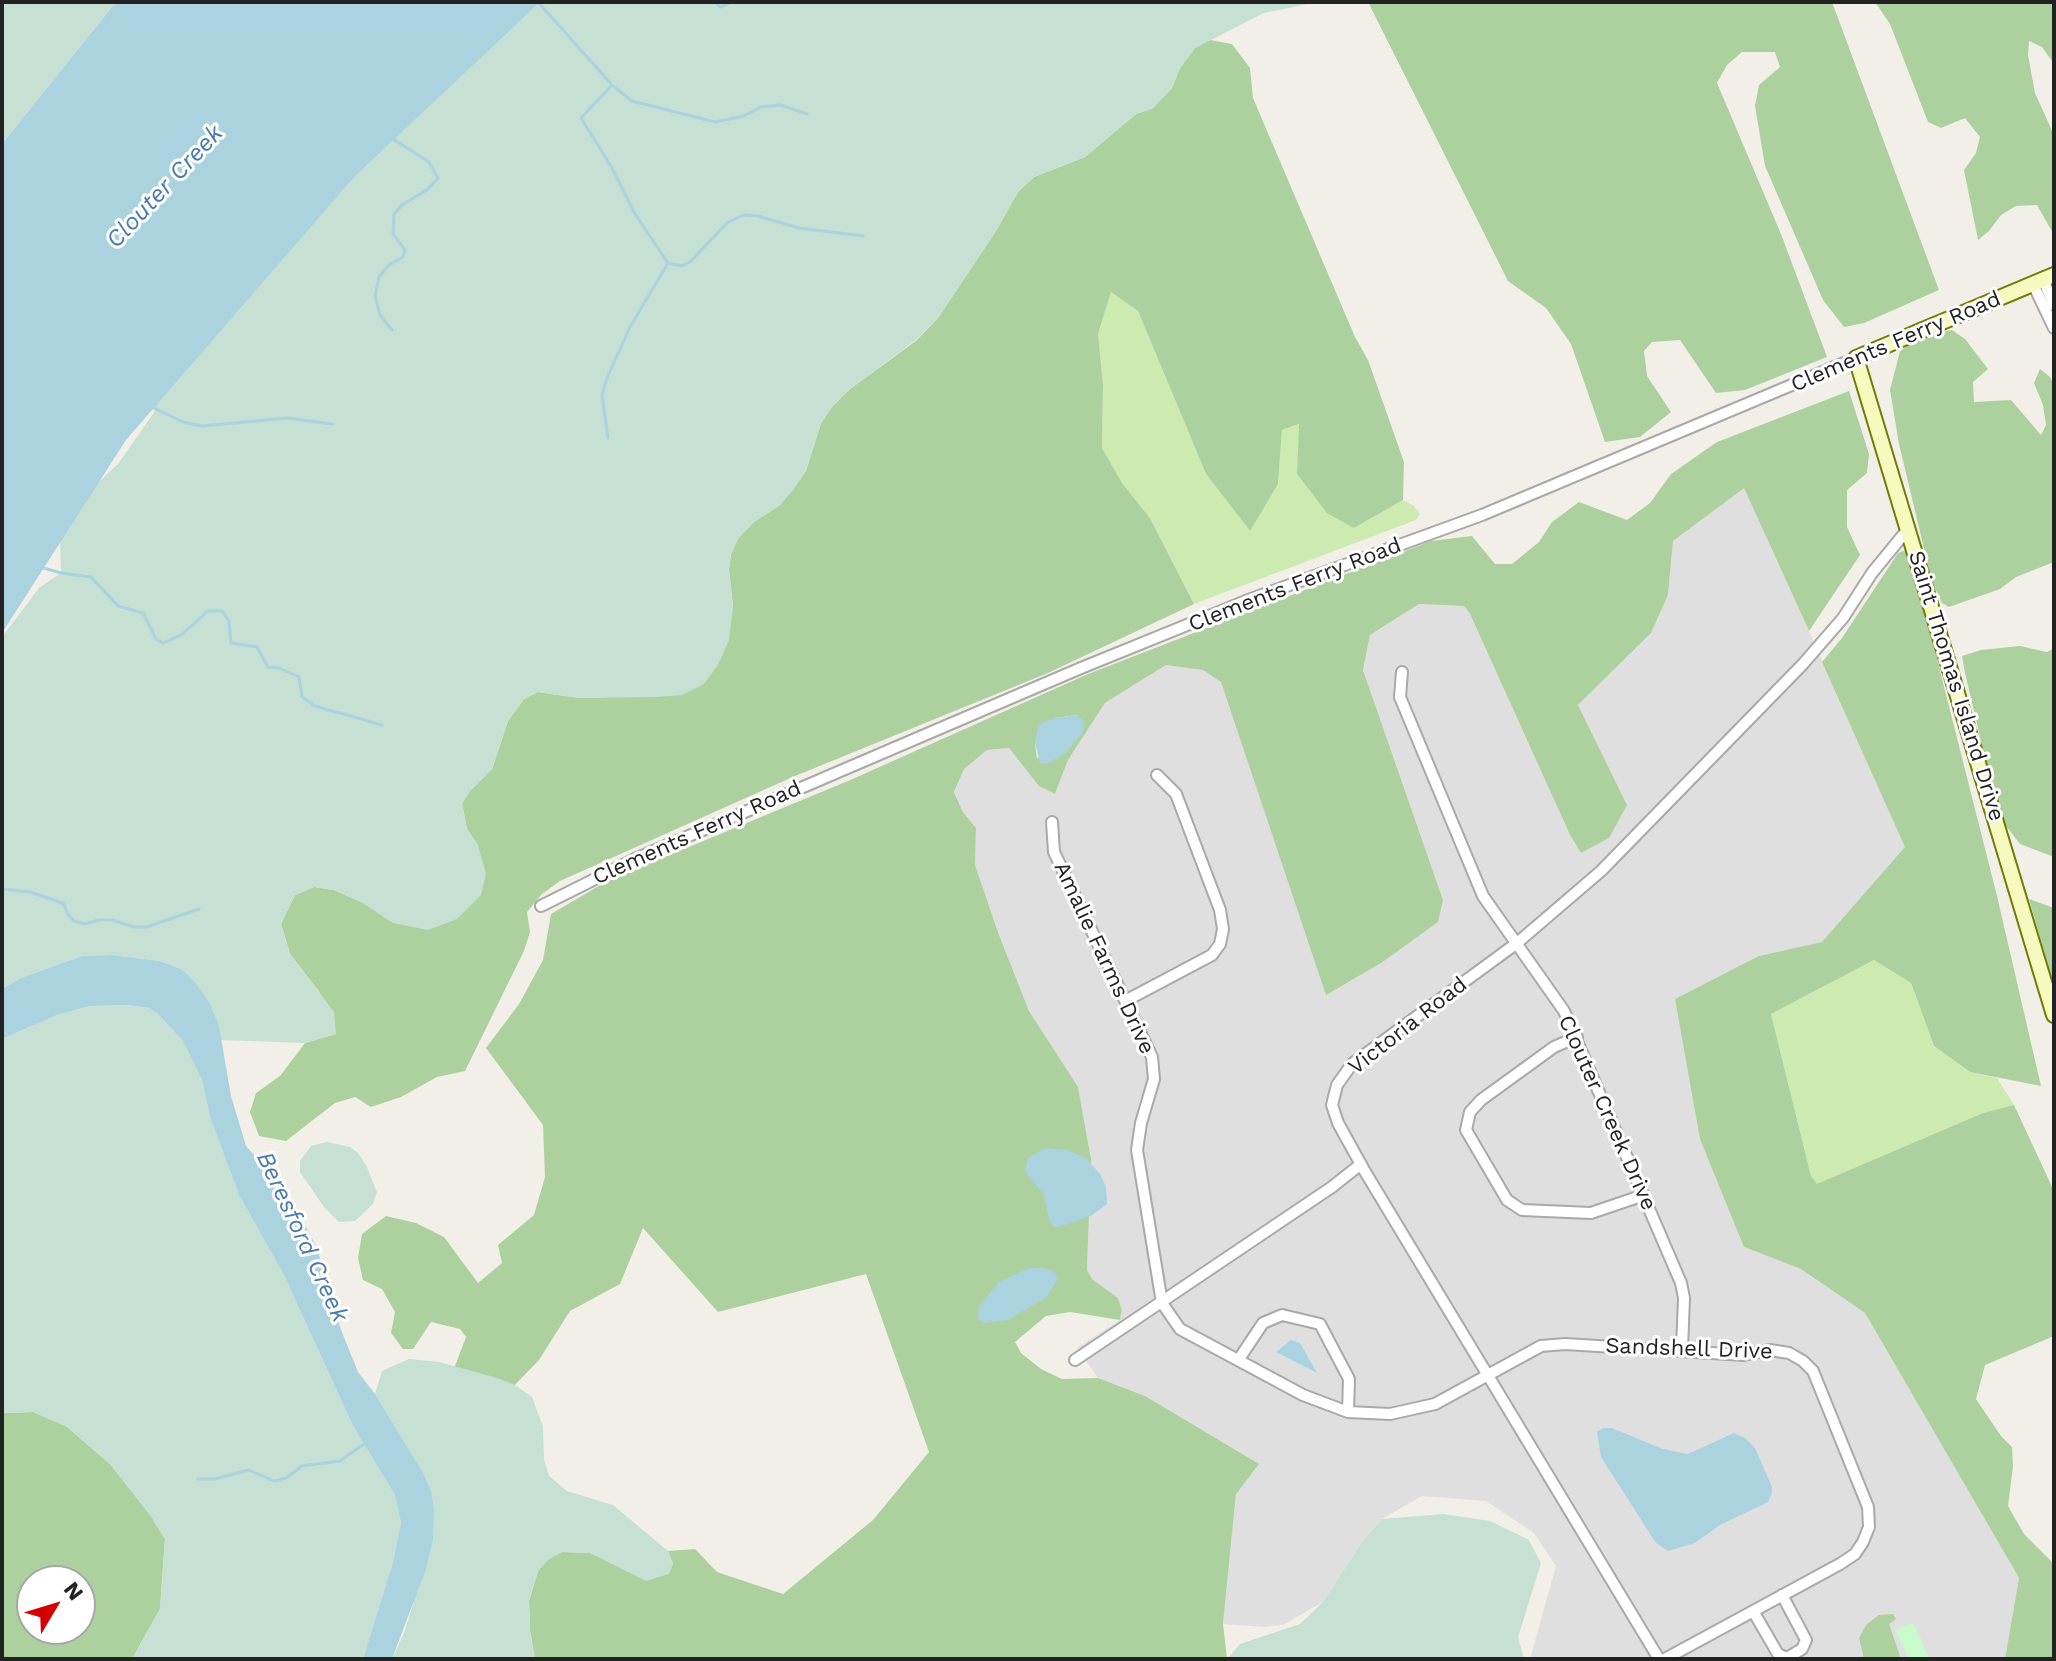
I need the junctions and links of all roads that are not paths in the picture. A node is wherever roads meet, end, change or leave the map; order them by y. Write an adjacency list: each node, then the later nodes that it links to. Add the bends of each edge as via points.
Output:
1 (2043, 279): 2 (street); 3 (street); 4 (main road, Clements Ferry Road)
2 (2054, 305)
3 (2054, 328)
4 (1856, 358): 5 (main road, Saint Thomas Island Drive); 9 (street, Clements Ferry Road, via 1482,515 1081,668 635,859)
5 (1908, 529): 10 (street, Victoria Road, via 1803,664 1601,871); 12 (main road, Saint Thomas Island Drive)
6 (1402, 672): 10 (street, Clouter Creek Drive, via 1400,697 1465,854 1483,896)
7 (1157, 775): 11 (street, via 1176,794 1223,929 1212,955)
8 (1052, 822): 11 (street, Amalie Farms Drive, via 1054,852)
9 (541, 906)
10 (1517, 943): 13 (street, Clouter Creek Drive); 14 (street, Victoria Road, via 1352,1064 1337,1085 1332,1105)
11 (1127, 1000): 16 (street, Amalie Farms Drive, via 1152,1057 1154,1079 1137,1150)
12 (2054, 1015)
13 (1577, 1037): 15 (street, Clouter Creek Drive); 15 (street, via 1554,1047 1481,1100 1470,1112 1466,1130 1507,1200 1522,1210 1591,1213)
14 (1361, 1164): 16 (street); 20 (street, Victoria Road)
15 (1644, 1195): 17 (street, Clouter Creek Drive, via 1681,1283)
16 (1162, 1303): 18 (street, via 1180,1329); 19 (street)
17 (1682, 1349): 20 (street, Sandshell Drive, via 1541,1346); 22 (street, Sandshell Drive, via 1789,1353 1813,1371 1824,1398 1868,1507 1869,1527 1855,1554)
18 (1239, 1359): 21 (street, via 1303,1395); 21 (street, via 1263,1323 1282,1315 1320,1324 1349,1379)
19 (1075, 1360)
20 (1489, 1376): 21 (street, Sandshell Drive, via 1435,1404 1390,1414); 24 (street, Victoria Road)
21 (1348, 1412)
22 (1782, 1595): 23 (street, Sandshell Drive); 23 (street, via 1806,1640 1787,1658 1778,1654)
23 (1753, 1611): 24 (street, Sandshell Drive)
24 (1662, 1659)

